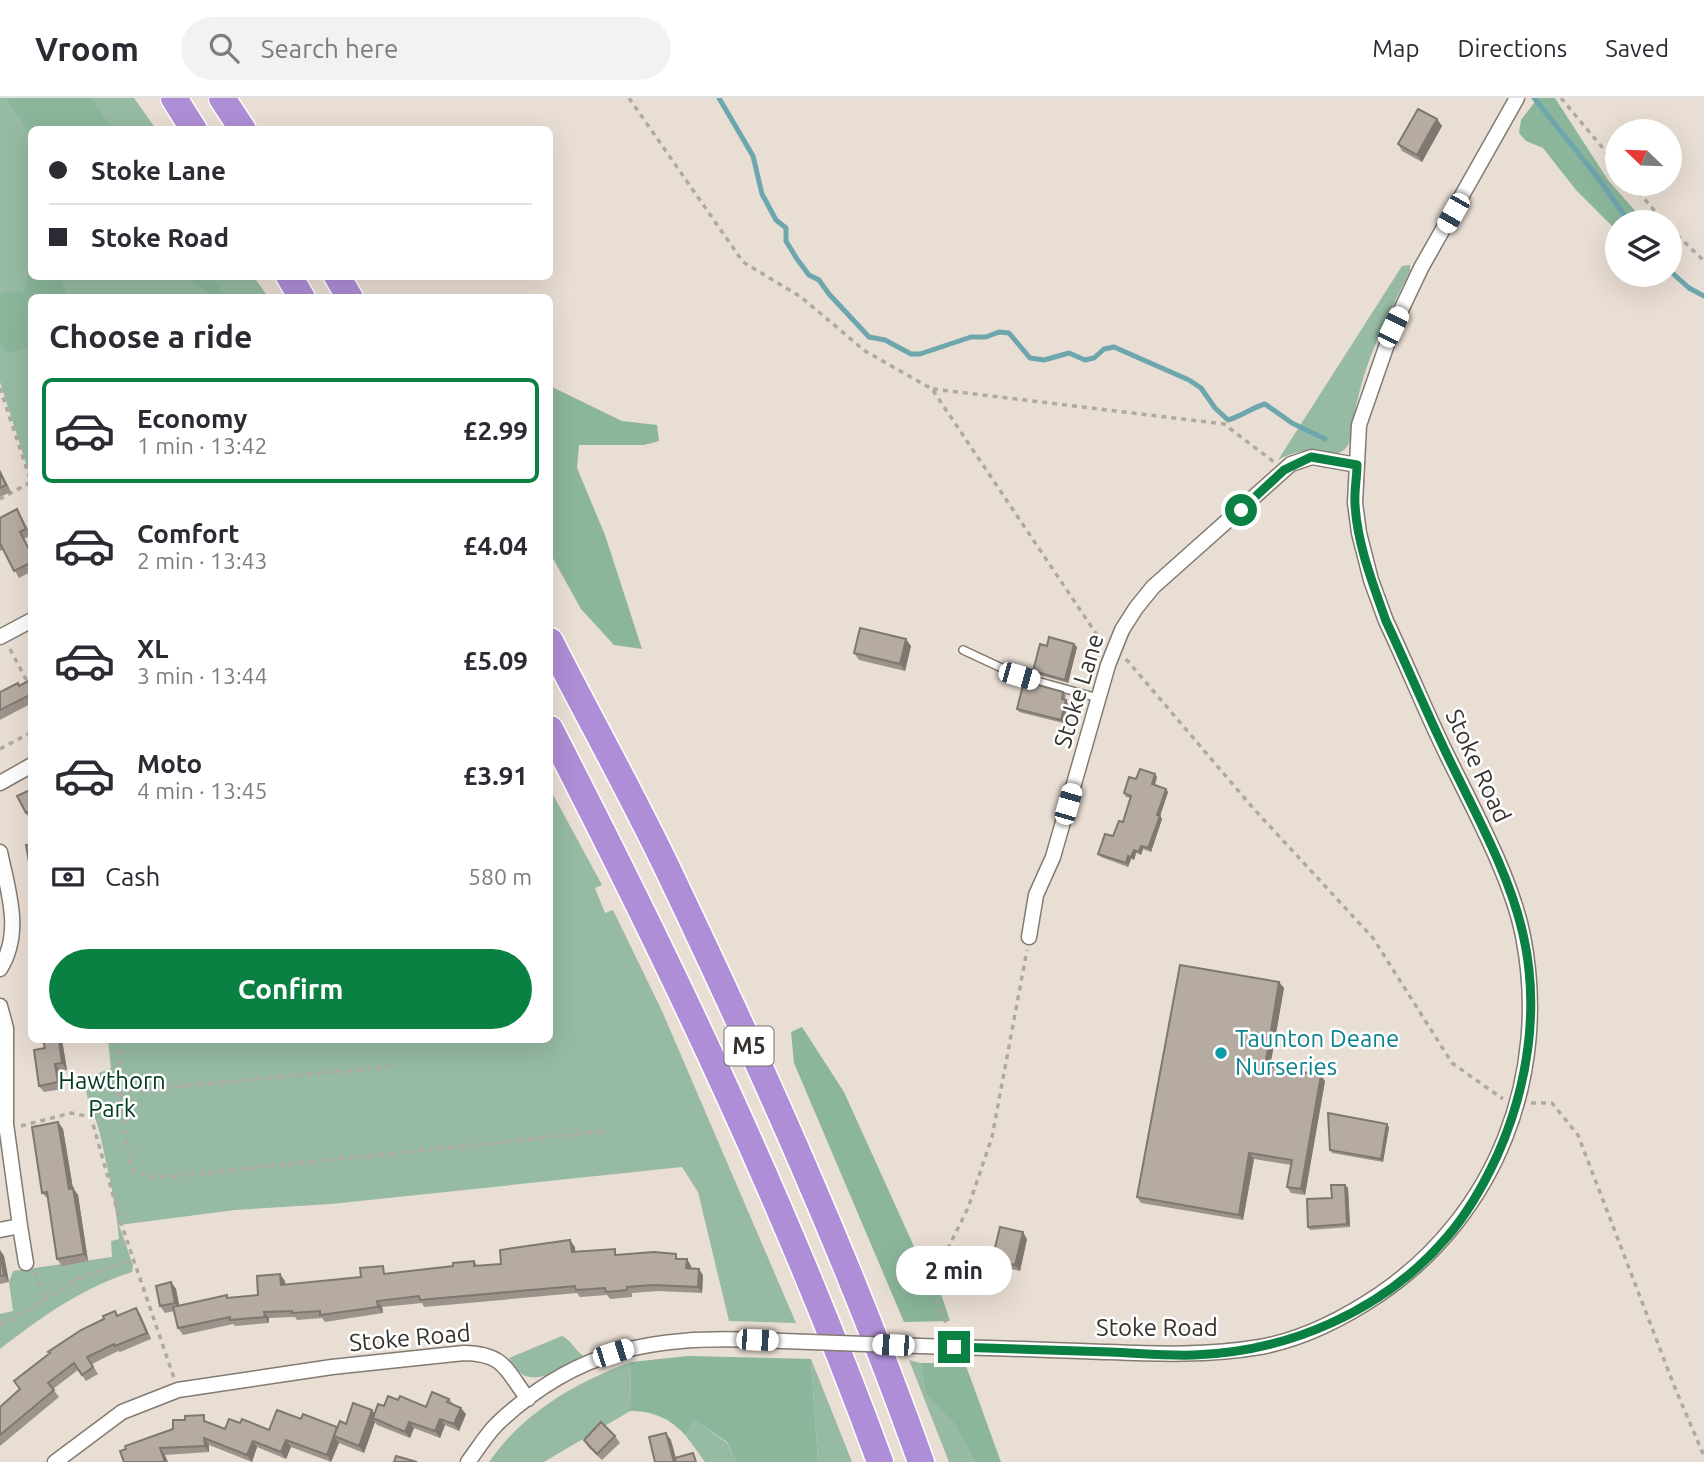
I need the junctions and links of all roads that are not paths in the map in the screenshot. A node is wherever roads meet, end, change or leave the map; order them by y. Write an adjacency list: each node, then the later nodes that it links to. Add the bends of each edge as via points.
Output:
1 (174, 98): 4 (highway)
2 (222, 98): 5 (highway)
3 (1515, 101): 6 (street, Stoke Road, via 1393,327 1359,425)
4 (192, 126)
5 (240, 126)
6 (1357, 465): 11 (street, Stoke Lane, via 1311,457 1284,470 1153,587 1122,629); 22 (street, Stoke Road, bridge, via 1355,503 1371,580 1499,867 1523,934 1529,979 1526,1065 1517,1104 1480,1191 1447,1238 1399,1282 1365,1304 1301,1337 1263,1346 1194,1355 694,1340 634,1346 592,1360)
7 (28, 622): 8 (street)
8 (2, 632)
9 (553, 647): 26 (highway, M5, via 668,870 807,1172)
10 (963, 650): 11 (lane, via 1019,676)
11 (1099, 698): 16 (street, Stoke Lane, via 1053,857 1036,895)
12 (553, 735): 25 (highway, M5, via 631,887 773,1190)
13 (28, 767): 14 (street)
14 (0, 783)
15 (0, 852): 17 (street, via 13,916 12,943)
16 (1029, 937)
17 (0, 969)
18 (0, 1006): 19 (street, via 6,1028 6,1124)
19 (20, 1226): 20 (street); 21 (street)
20 (0, 1230)
21 (26, 1263)
22 (528, 1399): 23 (street, Stoke Road, via 491,1356 464,1353 332,1367 178,1390 122,1412); 24 (street, via 495,1425)
23 (55, 1462)
24 (468, 1462)
25 (880, 1462)
26 (921, 1462)

